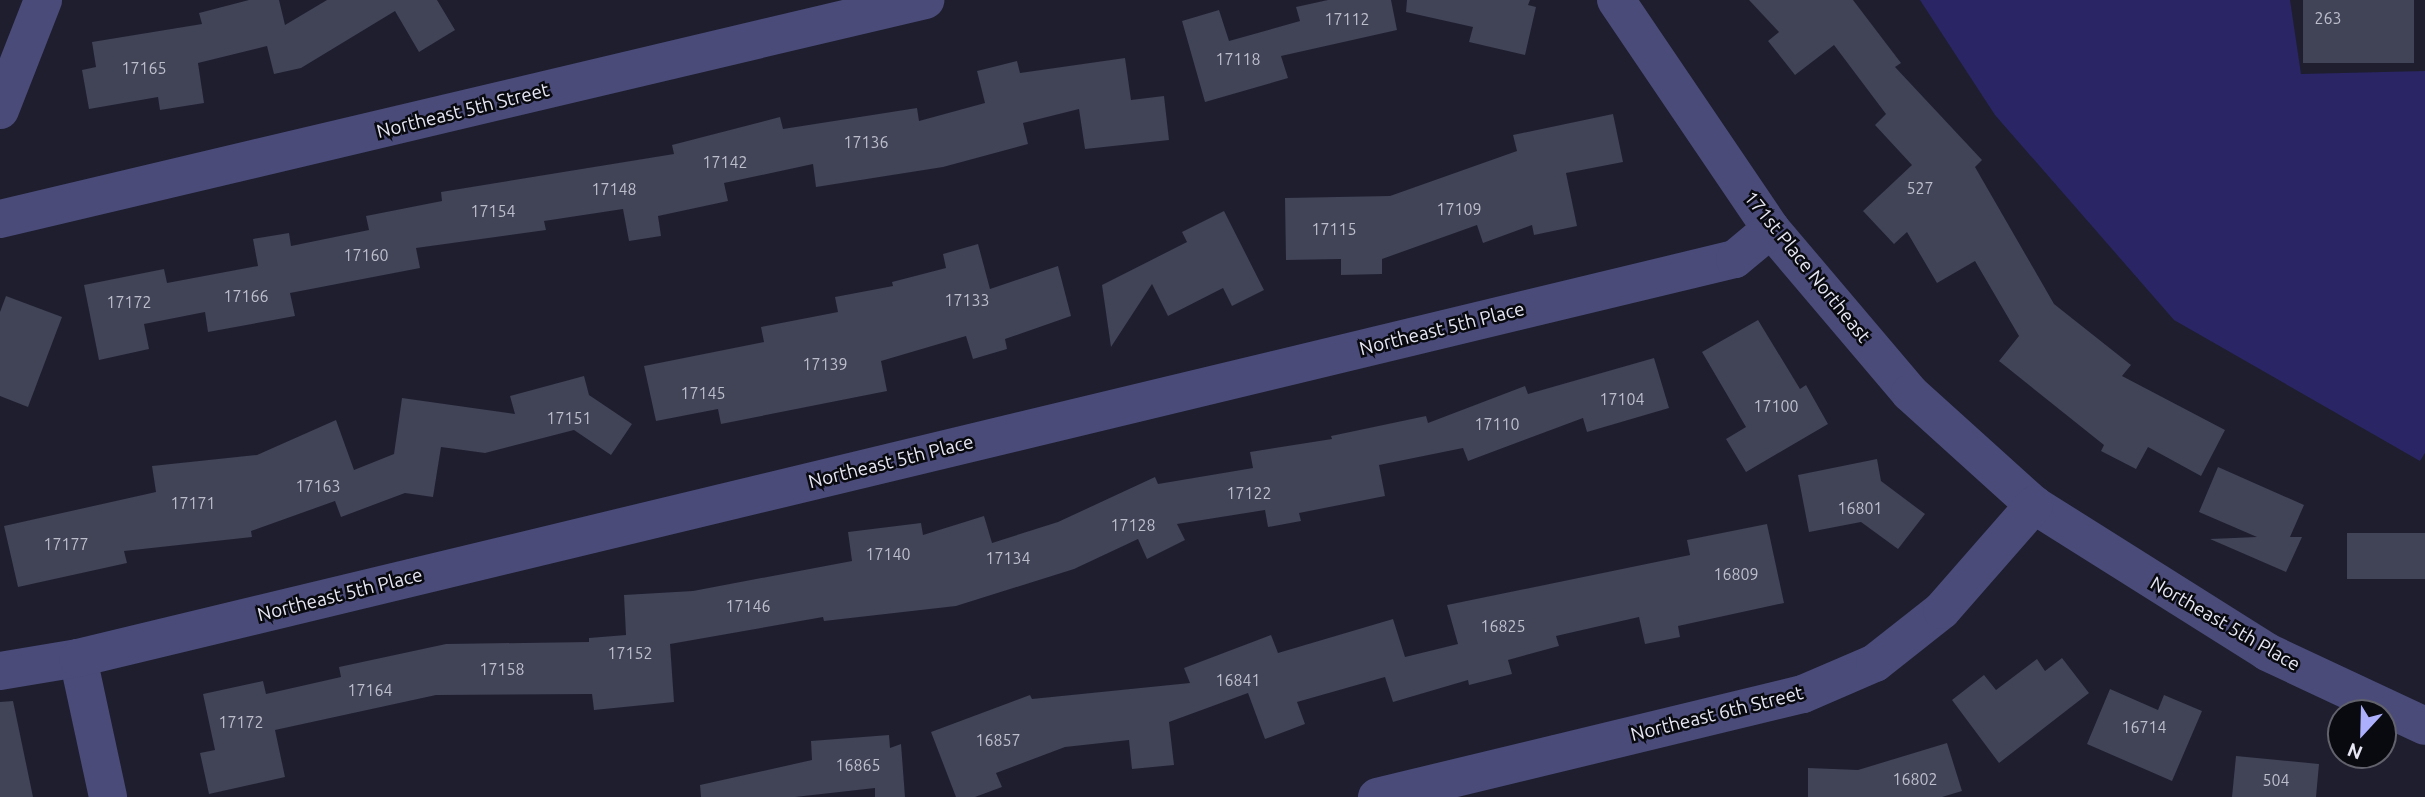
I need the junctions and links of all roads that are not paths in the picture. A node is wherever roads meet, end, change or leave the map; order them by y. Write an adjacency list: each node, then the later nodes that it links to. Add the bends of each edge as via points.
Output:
1 (43, 0): 4 (street)
2 (925, 0): 5 (street, Northeast 5th Street)
3 (1616, 0): 6 (street, 171st Place Northeast)
4 (0, 110)
5 (0, 219)
6 (1771, 229): 7 (street, 171st Place Northeast, via 1910,393); 8 (street, Northeast 5th Place, via 1735,259)
7 (2034, 505): 10 (street, Northeast 5th Place, via 2267,652); 12 (street, Northeast 6th Street, via 1942,610 1875,663 1803,694)
8 (78, 658): 9 (street, Northeast 5th Place); 11 (street)
9 (0, 671)
10 (2425, 726)
11 (108, 797)
12 (1377, 797)

